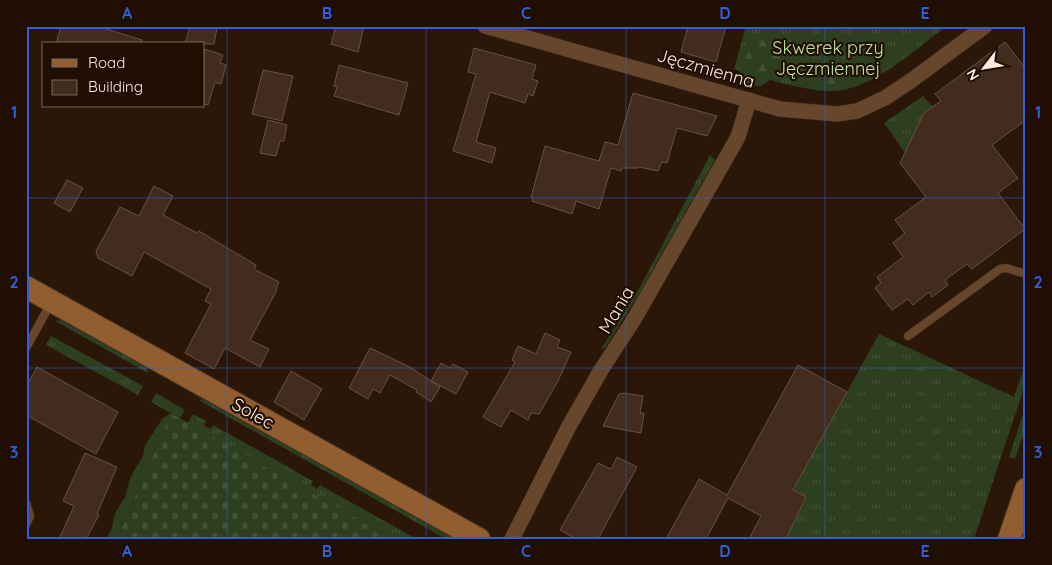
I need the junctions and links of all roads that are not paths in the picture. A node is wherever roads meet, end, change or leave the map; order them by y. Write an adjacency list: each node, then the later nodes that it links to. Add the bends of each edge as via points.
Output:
1 (485, 26): 3 (street, Jęczmienna)
2 (985, 26): 3 (street, Jęczmienna, via 912,80 871,106 857,111 816,113 780,109)
3 (749, 100): 13 (street, Mania, via 738,137 568,428)
4 (1026, 274): 7 (lane, via 1000,269)
5 (26, 287): 6 (main road, Solec)
6 (52, 301): 8 (lane); 12 (main road, Solec)
7 (908, 336)
8 (26, 348)
9 (1026, 490): 14 (main road)
10 (26, 503): 11 (lane, via 30,516)
11 (26, 525)
12 (479, 539)
13 (512, 539)
14 (1009, 539)

